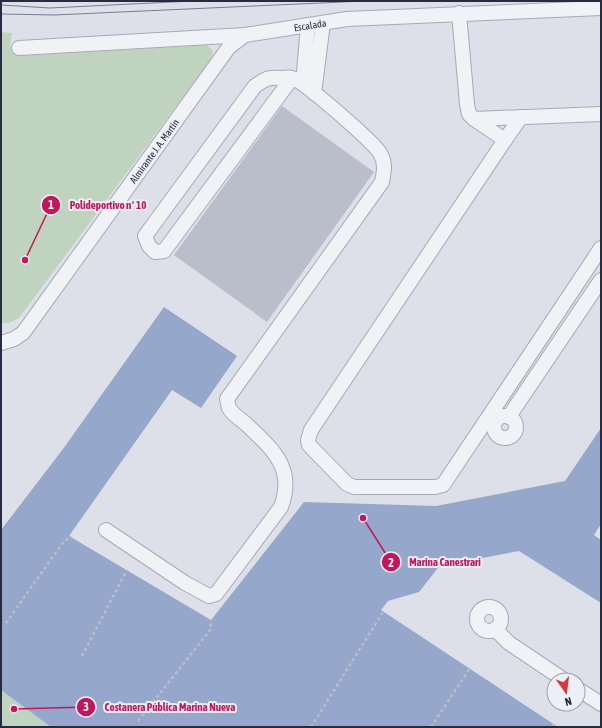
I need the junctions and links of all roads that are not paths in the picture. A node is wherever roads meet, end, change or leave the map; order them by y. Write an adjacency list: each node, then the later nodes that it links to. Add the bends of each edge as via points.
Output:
1 (601, 8): 2 (street, Escalada)
2 (459, 14): 3 (street, Escalada, via 347,19); 10 (street, via 467,104 469,114)
3 (323, 23): 4 (street, Escalada); 7 (street)
4 (308, 25): 5 (street, Escalada); 7 (street)
5 (245, 34): 6 (street, Escalada); 14 (street, Almirante J. A. Martín, via 229,47 23,333)
6 (19, 48)
7 (303, 85): 7 (street, via 269,77 255,86 145,236 155,252 164,251); 16 (street, via 370,141 380,153 385,170 382,182 227,399 229,409 271,448 281,464 286,494 280,507 216,594 209,596 185,583)
8 (601, 114): 9 (street)
9 (521, 117): 10 (street); 11 (street)
10 (474, 119): 11 (street)
11 (505, 140): 12 (street, via 311,430 309,445 347,484 354,487 442,485)
12 (601, 248)
13 (601, 280): 15 (street)
14 (3, 343)
15 (509, 417)
16 (106, 530)
17 (495, 629): 18 (street, via 509,643)
18 (552, 672)
19 (586, 694): 20 (street)
20 (601, 704)

